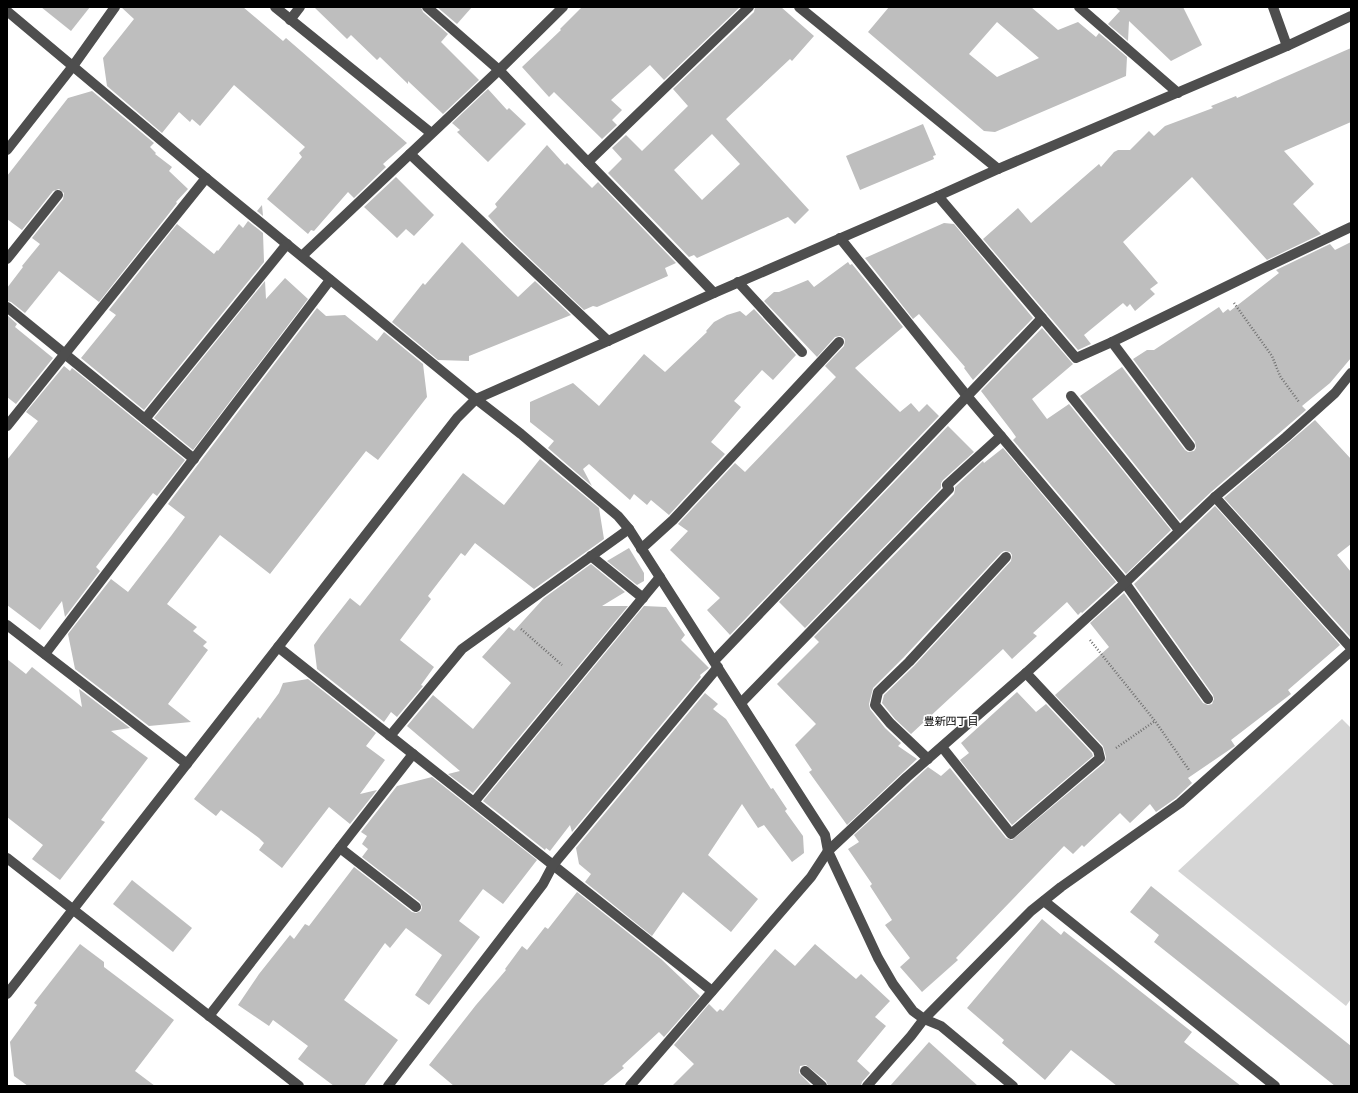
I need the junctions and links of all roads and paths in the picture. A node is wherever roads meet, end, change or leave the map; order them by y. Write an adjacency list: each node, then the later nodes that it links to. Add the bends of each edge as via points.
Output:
1 (115, 7): 14 (street)
2 (275, 7): 12 (street)
3 (300, 7): 12 (street)
4 (427, 7): 15 (street)
5 (563, 7): 15 (street)
6 (749, 7): 20 (street)
7 (799, 7): 21 (street)
8 (1079, 7): 16 (street)
9 (1273, 7): 13 (street)
10 (7, 11): 14 (street)
11 (1351, 16): 13 (street)
12 (290, 20): 17 (street)
13 (1287, 46): 16 (street)
14 (73, 66): 18 (street); 22 (street)
15 (499, 70): 17 (street); 20 (street)
16 (1178, 93): 21 (street)
17 (431, 133): 19 (street)
18 (7, 150)
19 (410, 154): 28 (street); 36 (street)
20 (588, 162): 33 (street)
21 (998, 169): 24 (street)
22 (206, 178): 27 (street); 40 (street)
23 (58, 195): 29 (street)
24 (938, 196): 26 (street); 35 (street)
25 (1351, 227): 32 (street)
26 (840, 238): 31 (street); 42 (street)
27 (287, 244): 28 (street); 46 (street)
28 (302, 256): 30 (street)
29 (7, 259)
30 (330, 280): 44 (street); 50 (street)
31 (738, 282): 33 (street); 39 (street)
32 (1224, 287): 38 (street); 45 (path, via 1272,356 1280,376)
33 (714, 293): 36 (street)
34 (7, 307): 40 (street)
35 (1042, 318): 38 (street, via 1076,358); 42 (street)
36 (608, 341): 44 (street)
37 (839, 342): 54 (street, via 673,520)
38 (1112, 342): 49 (street)
39 (802, 352)
40 (65, 354): 46 (street); 47 (street)
41 (1351, 373): 45 (street, via 1335,393)
42 (967, 396): 48 (street); 66 (street)
43 (1071, 396): 53 (street)
44 (476, 399): 52 (street, via 528,439 618,516); 63 (street, via 457,418)
45 (1310, 415): 51 (street)
46 (145, 419): 50 (street)
47 (7, 426)
48 (1001, 436): 58 (street); 70 (street, via 946,485 949,489)
49 (1190, 446)
50 (194, 459): 65 (street)
51 (1215, 498): 53 (street); 64 (street)
52 (629, 529): 54 (street); 55 (street)
53 (1179, 530): 58 (street)
54 (642, 549): 57 (street)
55 (591, 556): 59 (street); 60 (street)
56 (1006, 557): 76 (street, via 878,692 875,705)
57 (660, 577): 59 (street); 66 (street)
58 (1125, 583): 62 (street); 69 (street)
59 (643, 598): 68 (street)
60 (507, 617): 68 (path); 72 (street, via 462,648)
61 (7, 625): 65 (street)
62 (1078, 626): 67 (street); 71 (path)
63 (278, 647): 72 (street); 77 (street)
64 (1351, 650): 78 (street)
65 (45, 654): 77 (street)
66 (716, 664): 70 (street); 83 (street)
67 (1026, 673): 73 (street); 75 (street, via 1098,750)
68 (577, 678): 79 (street)
69 (1208, 698)
70 (741, 703): 81 (street, via 825,835)
71 (1155, 721): 75 (path, via 1126,743); 78 (path)
72 (390, 736): 74 (street)
73 (942, 747): 75 (street, via 1011,834); 76 (street)
74 (413, 754): 79 (street); 80 (street)
75 (1100, 758)
76 (928, 759): 81 (street)
77 (187, 764): 86 (street)
78 (1200, 785): 84 (street, via 1180,803)
79 (474, 802): 83 (street)
80 (340, 848): 85 (street); 89 (street)
81 (828, 852): 87 (street, via 811,876); 90 (street, via 878,958 913,1011)
82 (7, 858): 86 (street)
83 (553, 865): 87 (street); 94 (street, via 543,884)
84 (1044, 901): 90 (street); 99 (street)
85 (416, 907)
86 (72, 911): 88 (street); 89 (street)
87 (712, 991): 95 (street)
88 (7, 994)
89 (209, 1016): 93 (street)
90 (924, 1019): 92 (street, via 941,1026); 97 (street)
91 (805, 1071): 96 (street)
92 (1002, 1082): 98 (street)
93 (299, 1086)
94 (388, 1086)
95 (630, 1086)
96 (822, 1086)
97 (867, 1086)
98 (1013, 1086)
99 (1275, 1086)

